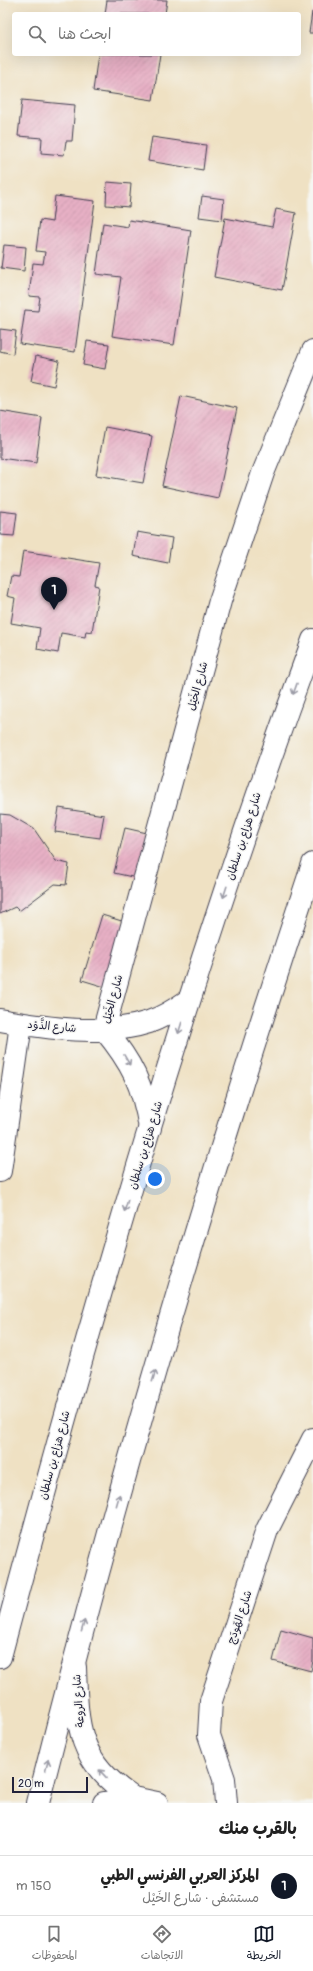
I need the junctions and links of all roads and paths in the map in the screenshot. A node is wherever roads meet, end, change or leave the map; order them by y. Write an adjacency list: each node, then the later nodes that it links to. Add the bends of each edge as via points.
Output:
1 (313, 351): 6 (main road, شارع الخَيْل, via 263,473 220,601)
2 (313, 640): 4 (main road, شارع هزاع بن سلطان, one-way to 4, via 270,754)
3 (313, 864): 10 (main road, one-way to 3, via 130,1456 256,1038)
4 (188, 1000): 6 (main road, شارع الذَّوْد, via 170,1013 149,1022); 7 (main road, شارع هزاع بن سلطان, one-way to 7)
5 (10, 1022): 6 (main road, شارع الذَّوْد, via 65,1029); 8 (main road)
6 (104, 1029): 7 (main road, one-way to 7, via 122,1051 136,1075 145,1101)
7 (150, 1128): 11 (main road, شارع هزاع بن سلطان, one-way to 11, via 58,1438)
8 (0, 1171)
9 (313, 1439): 16 (main road, شارع الهَودَج, via 267,1530 211,1701 209,1735 224,1780)
10 (75, 1654): 12 (main road, شارع الروعة, one-way to 10, via 115,1786 100,1771 88,1752 80,1732 77,1710); 13 (main road, one-way to 10)
11 (0, 1657)
12 (133, 1798): 14 (main road, شارع الروعة); 15 (main road, شارع الروعة)
13 (38, 1803)
14 (104, 1803)
15 (157, 1803)
16 (226, 1803)

